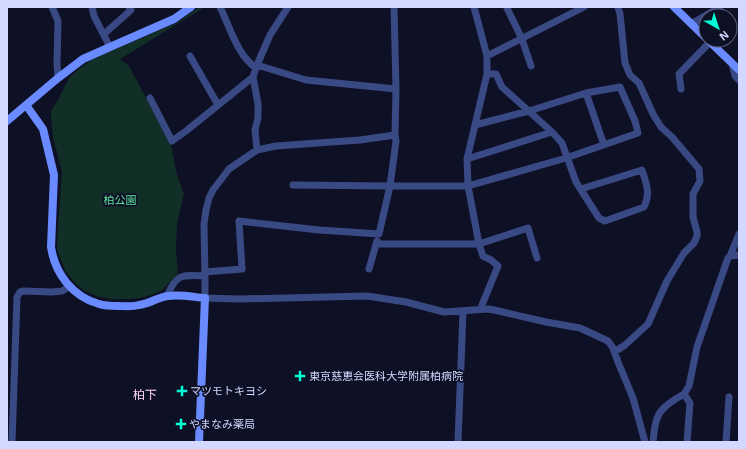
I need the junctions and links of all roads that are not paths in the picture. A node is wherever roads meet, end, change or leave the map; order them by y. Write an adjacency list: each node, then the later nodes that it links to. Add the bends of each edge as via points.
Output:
1 (52, 7): 29 (street, via 58,21)
2 (92, 7): 16 (street)
3 (129, 7): 16 (street, via 132,10)
4 (191, 7): 18 (street, via 174,19)
5 (220, 7): 25 (street, via 241,52 251,65)
6 (288, 7): 25 (street, via 270,35)
7 (394, 7): 31 (street)
8 (474, 7): 22 (street)
9 (584, 7): 17 (street)
10 (618, 7): 64 (street, via 625,63 630,75 639,83 661,127 699,169 700,181 693,194 693,217 697,232 694,243 684,253 667,281 648,324)
11 (674, 7): 14 (street)
12 (720, 7): 14 (street)
13 (507, 8): 17 (street)
14 (691, 24): 15 (street)
15 (698, 31)
16 (104, 34): 18 (street)
17 (522, 39): 22 (street); 24 (street)
18 (110, 46): 29 (street, via 84,59)
19 (701, 48): 32 (street, via 679,74)
20 (716, 48): 23 (street)
21 (190, 56): 36 (street)
22 (487, 56): 27 (street)
23 (732, 63): 26 (street); 30 (street, via 735,76)
24 (531, 66)
25 (256, 67): 28 (street); 31 (street, via 306,80)
26 (739, 70)
27 (487, 74): 37 (street, via 496,74 502,87); 39 (street)
28 (253, 77): 36 (street); 43 (street, via 258,104 255,130)
29 (58, 78): 35 (street)
30 (739, 80)
31 (396, 89): 41 (street)
32 (681, 89)
33 (586, 93): 37 (street); 42 (street); 42 (street, via 620,87 635,121 638,133)
34 (150, 98): 36 (street, via 172,141)
35 (26, 105): 38 (street); 59 (street, via 43,129 50,156 54,176 52,254 57,270)
36 (218, 105)
37 (528, 111): 39 (street); 40 (street)
38 (7, 121)
39 (475, 125): 45 (street)
40 (552, 132): 44 (street, via 562,143); 45 (street)
41 (395, 135): 43 (street, via 276,146); 47 (street)
42 (604, 145): 44 (street)
43 (258, 150): 58 (street, via 229,170 209,198 204,224)
44 (566, 158): 48 (street); 49 (street)
45 (467, 159): 48 (street)
46 (293, 185): 47 (street)
47 (390, 186): 48 (street); 50 (street)
48 (468, 186): 53 (street)
49 (581, 189): 49 (street, via 599,218 605,220 644,207 648,189 642,170)
50 (379, 234): 52 (street); 58 (street, via 239,221 242,269)
51 (739, 234): 54 (street)
52 (376, 244): 53 (street); 57 (street)
53 (479, 244): 56 (street, via 528,228); 62 (street, via 483,256 498,266)
54 (730, 256): 55 (street); 65 (street, via 697,347 689,386)
55 (739, 256)
56 (536, 258)
57 (369, 269)
58 (205, 274): 60 (street, via 180,277 171,286); 61 (street)
59 (70, 287): 60 (street, via 83,298 108,306 140,305); 67 (street, via 52,292 24,291 20,292 18,297)
60 (167, 296): 61 (street)
61 (205, 298): 63 (street, via 367,296 406,302 444,312); 68 (street)
62 (482, 309): 63 (street); 64 (street, via 580,328 608,341)
63 (463, 311): 69 (street)
64 (615, 351): 70 (street, via 634,398)
65 (684, 394): 71 (street, via 662,409 655,424); 72 (street, via 690,403)
66 (729, 397): 73 (street)
67 (12, 442)
68 (199, 442)
69 (458, 442)
70 (645, 442)
71 (654, 442)
72 (687, 442)
73 (726, 442)

